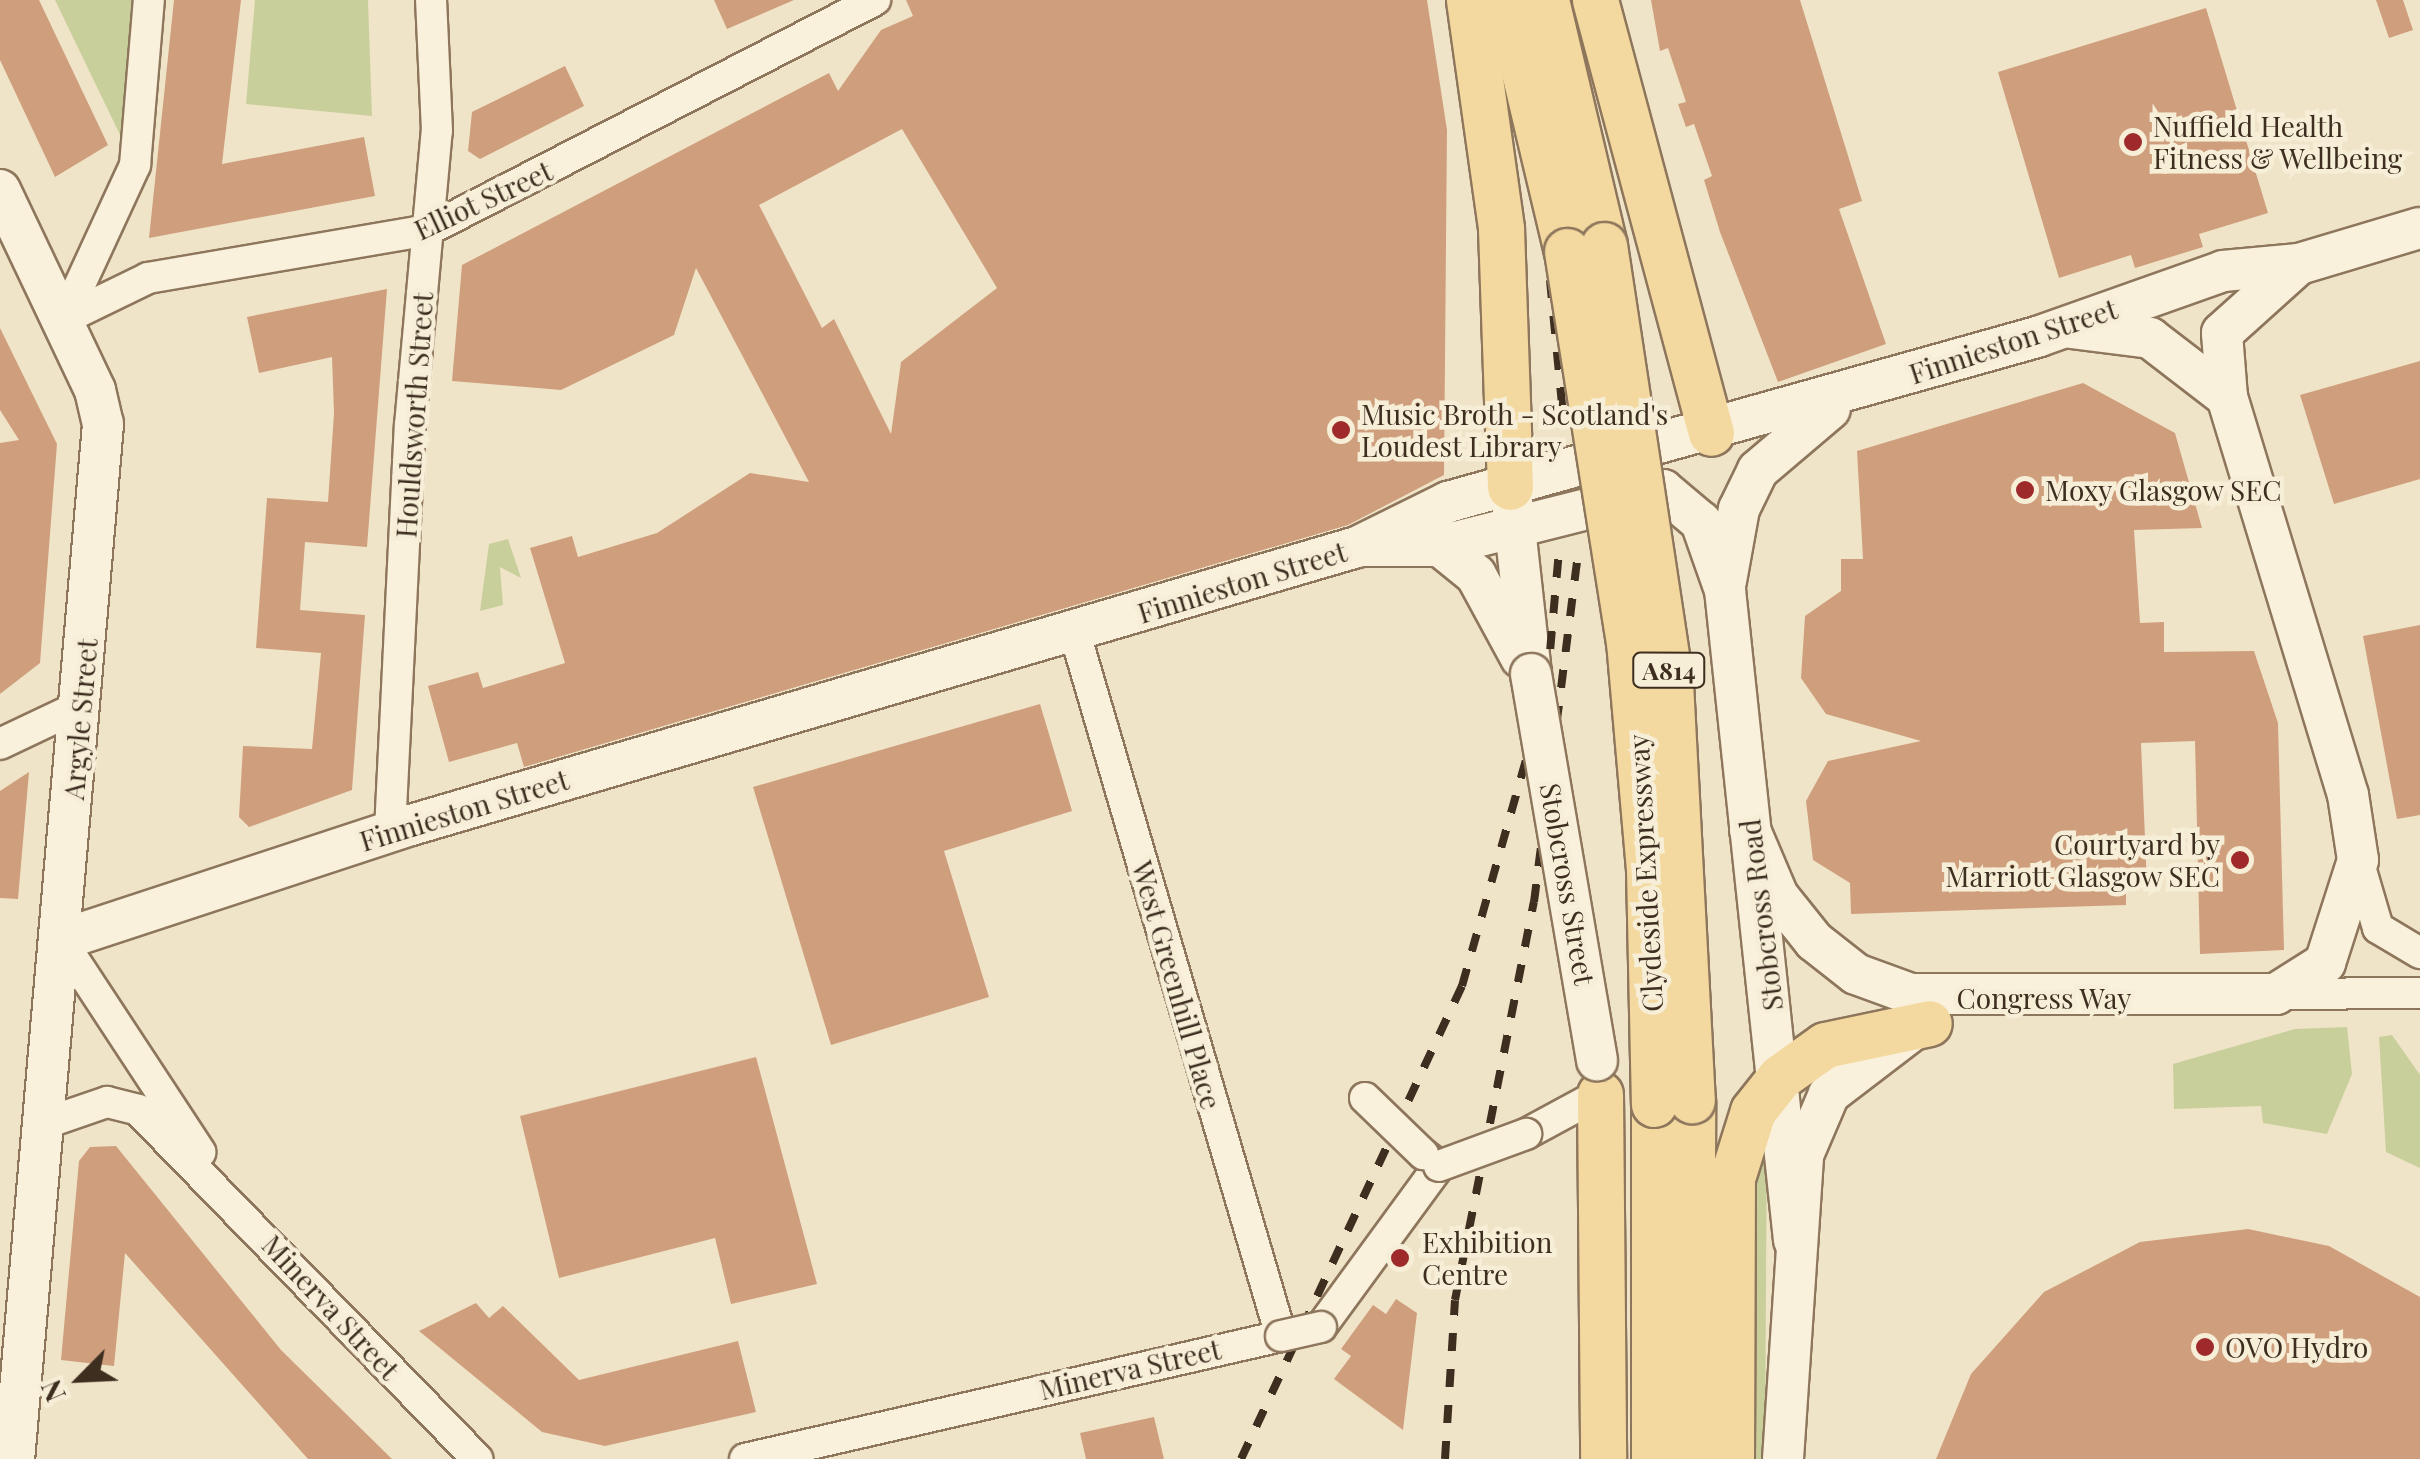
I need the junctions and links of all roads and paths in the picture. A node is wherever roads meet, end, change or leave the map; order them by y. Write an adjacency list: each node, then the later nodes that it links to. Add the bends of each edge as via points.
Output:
1 (149, 0): 15 (street, via 135,165)
2 (431, 0): 11 (street, Houldsworth Street, via 438,132)
3 (874, 0): 8 (street, Elliot Street)
4 (1470, 0): 20 (main road, via 1501,229)
5 (1506, 0): 13 (main road, Clydeside Expressway / A814)
6 (1546, 0): 13 (main road, Clydeside Expressway / A814)
7 (1595, 0): 19 (main road)
8 (834, 8): 11 (street, Elliot Street)
9 (0, 190): 12 (street, Argyle Street)
10 (2420, 228): 14 (street, Finnieston Street)
11 (428, 230): 15 (street, Elliot Street, via 148,278); 29 (street, Houldsworth Street)
12 (12, 247): 15 (street, Argyle Street)
13 (1585, 248): 40 (main road, Clydeside Expressway / A814, bridge)
14 (2299, 264): 16 (street, Finnieston Street, via 2224,271); 18 (street, via 2222,333)
15 (64, 319): 26 (street, Argyle Street, via 103,424)
16 (2067, 328): 17 (street, Finnieston Street); 18 (street, via 2150,338)
17 (1859, 390): 19 (street, Finnieston Street); 23 (street, via 1792,434 1758,470 1739,509)
18 (2227, 397): 30 (street, via 2332,718)
19 (1711, 433): 20 (street, Finnieston Street)
20 (1512, 507): 21 (street, Finnieston Street, via 1420,512); 22 (street); 23 (street, via 1663,490 1701,522); 25 (street, Stobcross Street)
21 (1356, 546): 22 (street); 24 (street, Finnieston Street)
22 (1440, 546): 25 (street, Stobcross Street, via 1476,576)
23 (1725, 590): 28 (street, Stobcross Road)
24 (1075, 634): 29 (street, Finnieston Street); 46 (street, West Greenhill Place)
25 (1530, 674): 37 (street, Stobcross Street, bridge)
26 (82, 706): 27 (street); 31 (street, Argyle Street)
27 (1, 743)
28 (1750, 830): 35 (street, Congress Way, via 1794,920 1836,962 1882,986 1933,998); 38 (street, Stobcross Road)
29 (390, 831): 31 (street, Finnieston Street)
30 (2358, 860): 32 (street, via 2378,928); 34 (street, via 2336,949)
31 (61, 940): 41 (street, Argyle Street); 43 (street, Minerva Street)
32 (2420, 952)
33 (2420, 993): 34 (street, Congress Way)
34 (2276, 994): 35 (street, Congress Way)
35 (2161, 998): 36 (street, Stobcross Road)
36 (1929, 1023): 38 (main road, via 1844,1038); 44 (street, Stobcross Road, via 1873,1053 1829,1094 1803,1154)
37 (1598, 1077): 42 (street, bridge, via 1526,1134); 51 (main road)
38 (1780, 1077): 44 (street, Stobcross Road); 54 (main road, via 1753,1110 1732,1178)
39 (1363, 1095): 42 (street, bridge)
40 (1673, 1102): 52 (main road, Clydeside Expressway / A814); 53 (main road, Clydeside Expressway / A814)
41 (43, 1124): 43 (street, Minerva Street, via 126,1103); 45 (street, Argyle Street)
42 (1431, 1160): 46 (street, Minerva Street, bridge, via 1322,1327)
43 (228, 1196): 49 (street, Minerva Street)
44 (1794, 1240): 55 (street, Stobcross Road)
45 (14, 1294): 47 (street, Argyle Street)
46 (1278, 1323): 48 (street, Minerva Street, via 1233,1346)
47 (10, 1427)
48 (786, 1455): 50 (street, Minerva Street)
49 (477, 1459)
50 (745, 1459)
51 (1603, 1459)
52 (1654, 1459)
53 (1691, 1459)
54 (1731, 1459)
55 (1783, 1459)

